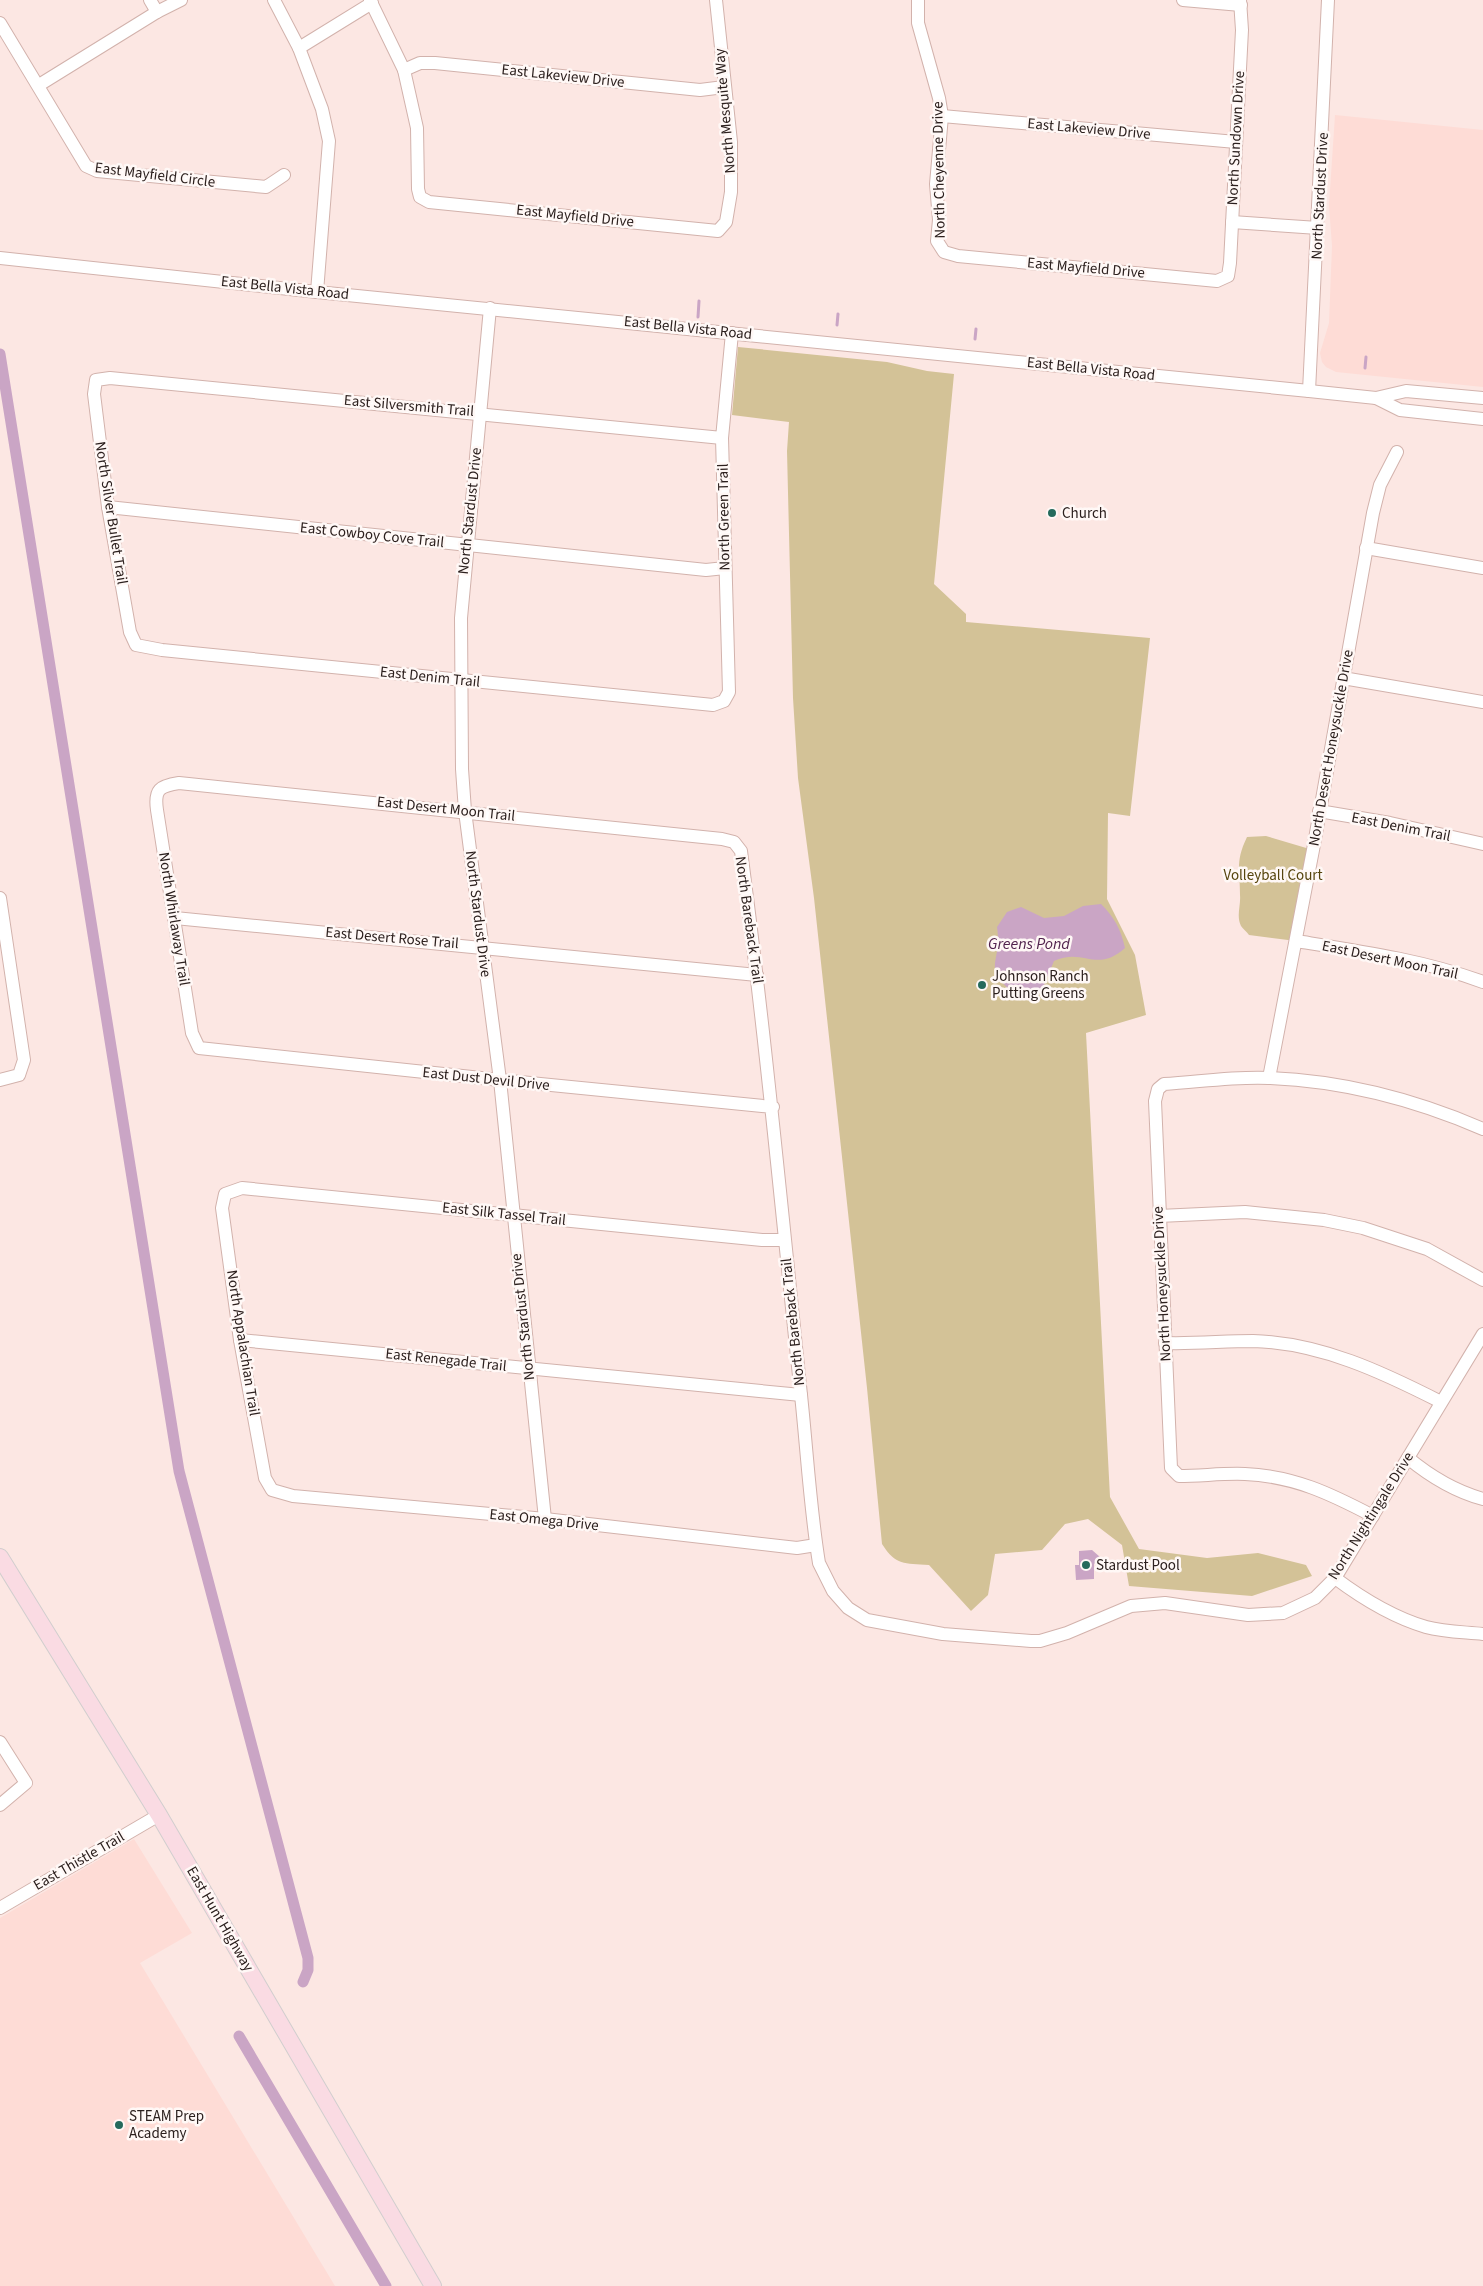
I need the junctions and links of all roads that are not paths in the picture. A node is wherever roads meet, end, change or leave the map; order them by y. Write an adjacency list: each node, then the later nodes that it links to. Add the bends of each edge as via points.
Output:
1 (150, 0): 10 (street)
2 (181, 0): 10 (street)
3 (274, 0): 12 (street)
4 (716, 0): 15 (street, North Mesquite Way)
5 (918, 0): 16 (street, North Cheyenne Drive, via 918,23)
6 (1183, 0): 9 (street)
7 (1328, 0): 21 (street, North Stardust Drive)
8 (371, 2): 12 (street); 13 (street)
9 (1240, 3): 17 (street, North Sundown Drive, via 1242,30)
10 (157, 12): 14 (street)
11 (0, 23): 14 (street, East Mayfield Circle)
12 (299, 48): 25 (street, via 322,109 329,141)
13 (404, 70): 15 (street, East Lakeview Drive, via 420,63 435,63 700,90); 19 (street, East Mayfield Drive, via 417,128 420,198 429,202 718,231)
14 (39, 85): 18 (street, East Mayfield Circle, via 76,152 86,166 97,171 266,187)
15 (724, 87): 19 (street, North Mesquite Way, via 731,142 731,192)
16 (942, 116): 17 (street, East Lakeview Drive); 22 (street, North Cheyenne Drive, via 936,184 937,241)
17 (1236, 142): 20 (street, North Sundown Drive)
18 (284, 176)
19 (726, 222)
20 (1232, 222): 21 (street); 24 (street, North Sundown Drive)
21 (1318, 228): 29 (street, North Stardust Drive)
22 (944, 252): 24 (street, East Mayfield Drive, via 1217,281)
23 (0, 258): 25 (street, East Bella Vista Road)
24 (1228, 276)
25 (317, 292): 26 (street, East Bella Vista Road)
26 (490, 308): 27 (street, East Bella Vista Road); 32 (street, North Stardust Drive)
27 (732, 332): 29 (street, East Bella Vista Road); 34 (street, North Green Trail)
28 (96, 380): 32 (street, East Silversmith Trail, via 110,378); 36 (street, North Silver Bullet Trail, via 94,394)
29 (1309, 391): 30 (street, East Bella Vista Road)
30 (1376, 398): 31 (street, East Bella Vista Road, via 1406,391); 33 (street, East Bella Vista Road, via 1400,410)
31 (1483, 398)
32 (480, 413): 34 (street, East Silversmith Trail); 37 (street, North Stardust Drive)
33 (1483, 419)
34 (722, 438): 39 (street, North Green Trail)
35 (1397, 452): 38 (street, North Desert Honeysuckle Drive, via 1380,486)
36 (108, 507): 37 (street, East Cowboy Cove Trail); 41 (street, North Silver Bullet Trail, via 130,632)
37 (466, 545): 39 (street, East Cowboy Cove Trail, via 706,570); 43 (street, North Stardust Drive, via 460,618)
38 (1366, 548): 40 (street); 42 (street, North Desert Honeysuckle Drive)
39 (725, 568): 44 (street, North Green Trail, via 728,692)
40 (1483, 568)
41 (136, 645): 43 (street, East Denim Trail)
42 (1343, 678): 45 (street); 48 (street, North Desert Honeysuckle Drive)
43 (461, 680): 44 (street, East Denim Trail, via 712,705); 47 (street, North Stardust Drive)
44 (724, 701)
45 (1483, 702)
46 (159, 790): 47 (street, East Desert Moon Trail, via 165,785 179,783); 52 (street, North Whirlaway Trail, via 155,799)
47 (465, 811): 49 (street, East Desert Moon Trail); 54 (street, North Stardust Drive)
48 (1319, 811): 50 (street, East Denim Trail); 53 (street, North Desert Honeysuckle Drive)
49 (734, 842): 56 (street, North Bareback Trail, via 741,851)
50 (1483, 844)
51 (0, 898): 55 (street)
52 (175, 918): 54 (street, East Desert Rose Trail); 58 (street, North Whirlaway Trail, via 192,1033)
53 (1296, 941): 57 (street, East Desert Moon Trail, via 1398,958); 59 (street, North Desert Honeysuckle Drive)
54 (482, 946): 56 (street, East Desert Rose Trail); 61 (street, North Stardust Drive)
55 (4, 947): 60 (street, via 24,1060 19,1075)
56 (757, 975): 62 (street, North Bareback Trail)
57 (1483, 982)
58 (199, 1048): 61 (street, East Dust Devil Drive)
59 (1269, 1078): 63 (street, via 1387,1095 1443,1112); 66 (street, North Honeysuckle Drive, via 1164,1084 1158,1089 1155,1101)
60 (0, 1080)
61 (500, 1080): 62 (street, East Dust Devil Drive); 65 (street, North Stardust Drive)
62 (773, 1107): 67 (street, North Bareback Trail)
63 (1483, 1129)
64 (225, 1194): 65 (street, East Silk Tassel Trail, via 242,1188); 70 (street, North Appalachian Trail, via 222,1208)
65 (514, 1215): 67 (street, East Silk Tassel Trail); 72 (street, North Stardust Drive)
66 (1159, 1216): 68 (street, via 1244,1212 1324,1220 1398,1238 1427,1249); 71 (street, North Honeysuckle Drive)
67 (784, 1240): 73 (street, North Bareback Trail)
68 (1483, 1280)
69 (1483, 1334): 74 (street, North Nightingale Drive)
70 (240, 1340): 72 (street, East Renegade Trail); 76 (street, North Appalachian Trail, via 265,1478)
71 (1165, 1343): 74 (street, via 1254,1341 1292,1345 1361,1363); 78 (street, North Honeysuckle Drive, via 1171,1468 1179,1476 1244,1474 1279,1478 1326,1492)
72 (528, 1369): 73 (street, East Renegade Trail); 79 (street, North Stardust Drive)
73 (801, 1395): 80 (street, North Bareback Trail)
74 (1441, 1402): 75 (street, North Nightingale Drive)
75 (1408, 1458): 77 (street, via 1431,1477 1460,1492); 78 (street, North Nightingale Drive)
76 (272, 1490): 79 (street, East Omega Drive, via 293,1496)
77 (1483, 1498)
78 (1373, 1516): 82 (street, North Nightingale Drive)
79 (545, 1519): 80 (street, East Omega Drive, via 797,1548)
80 (816, 1545): 84 (street, North Bareback Trail, via 819,1563 833,1590 848,1608 867,1620 943,1634)
81 (0, 1557): 87 (main road, East Hunt Highway)
82 (1335, 1578): 83 (street, via 1389,1613 1426,1627); 84 (street, North Nightingale Drive, via 1316,1598 1283,1613 1248,1615 1165,1603 1131,1606 1067,1633)
83 (1483, 1634)
84 (1032, 1641)
85 (0, 1742): 86 (street, via 26,1783)
86 (0, 1804)
87 (159, 1815): 88 (street, East Thistle Trail); 89 (main road, East Hunt Highway)
88 (0, 1908)
89 (433, 2286)

